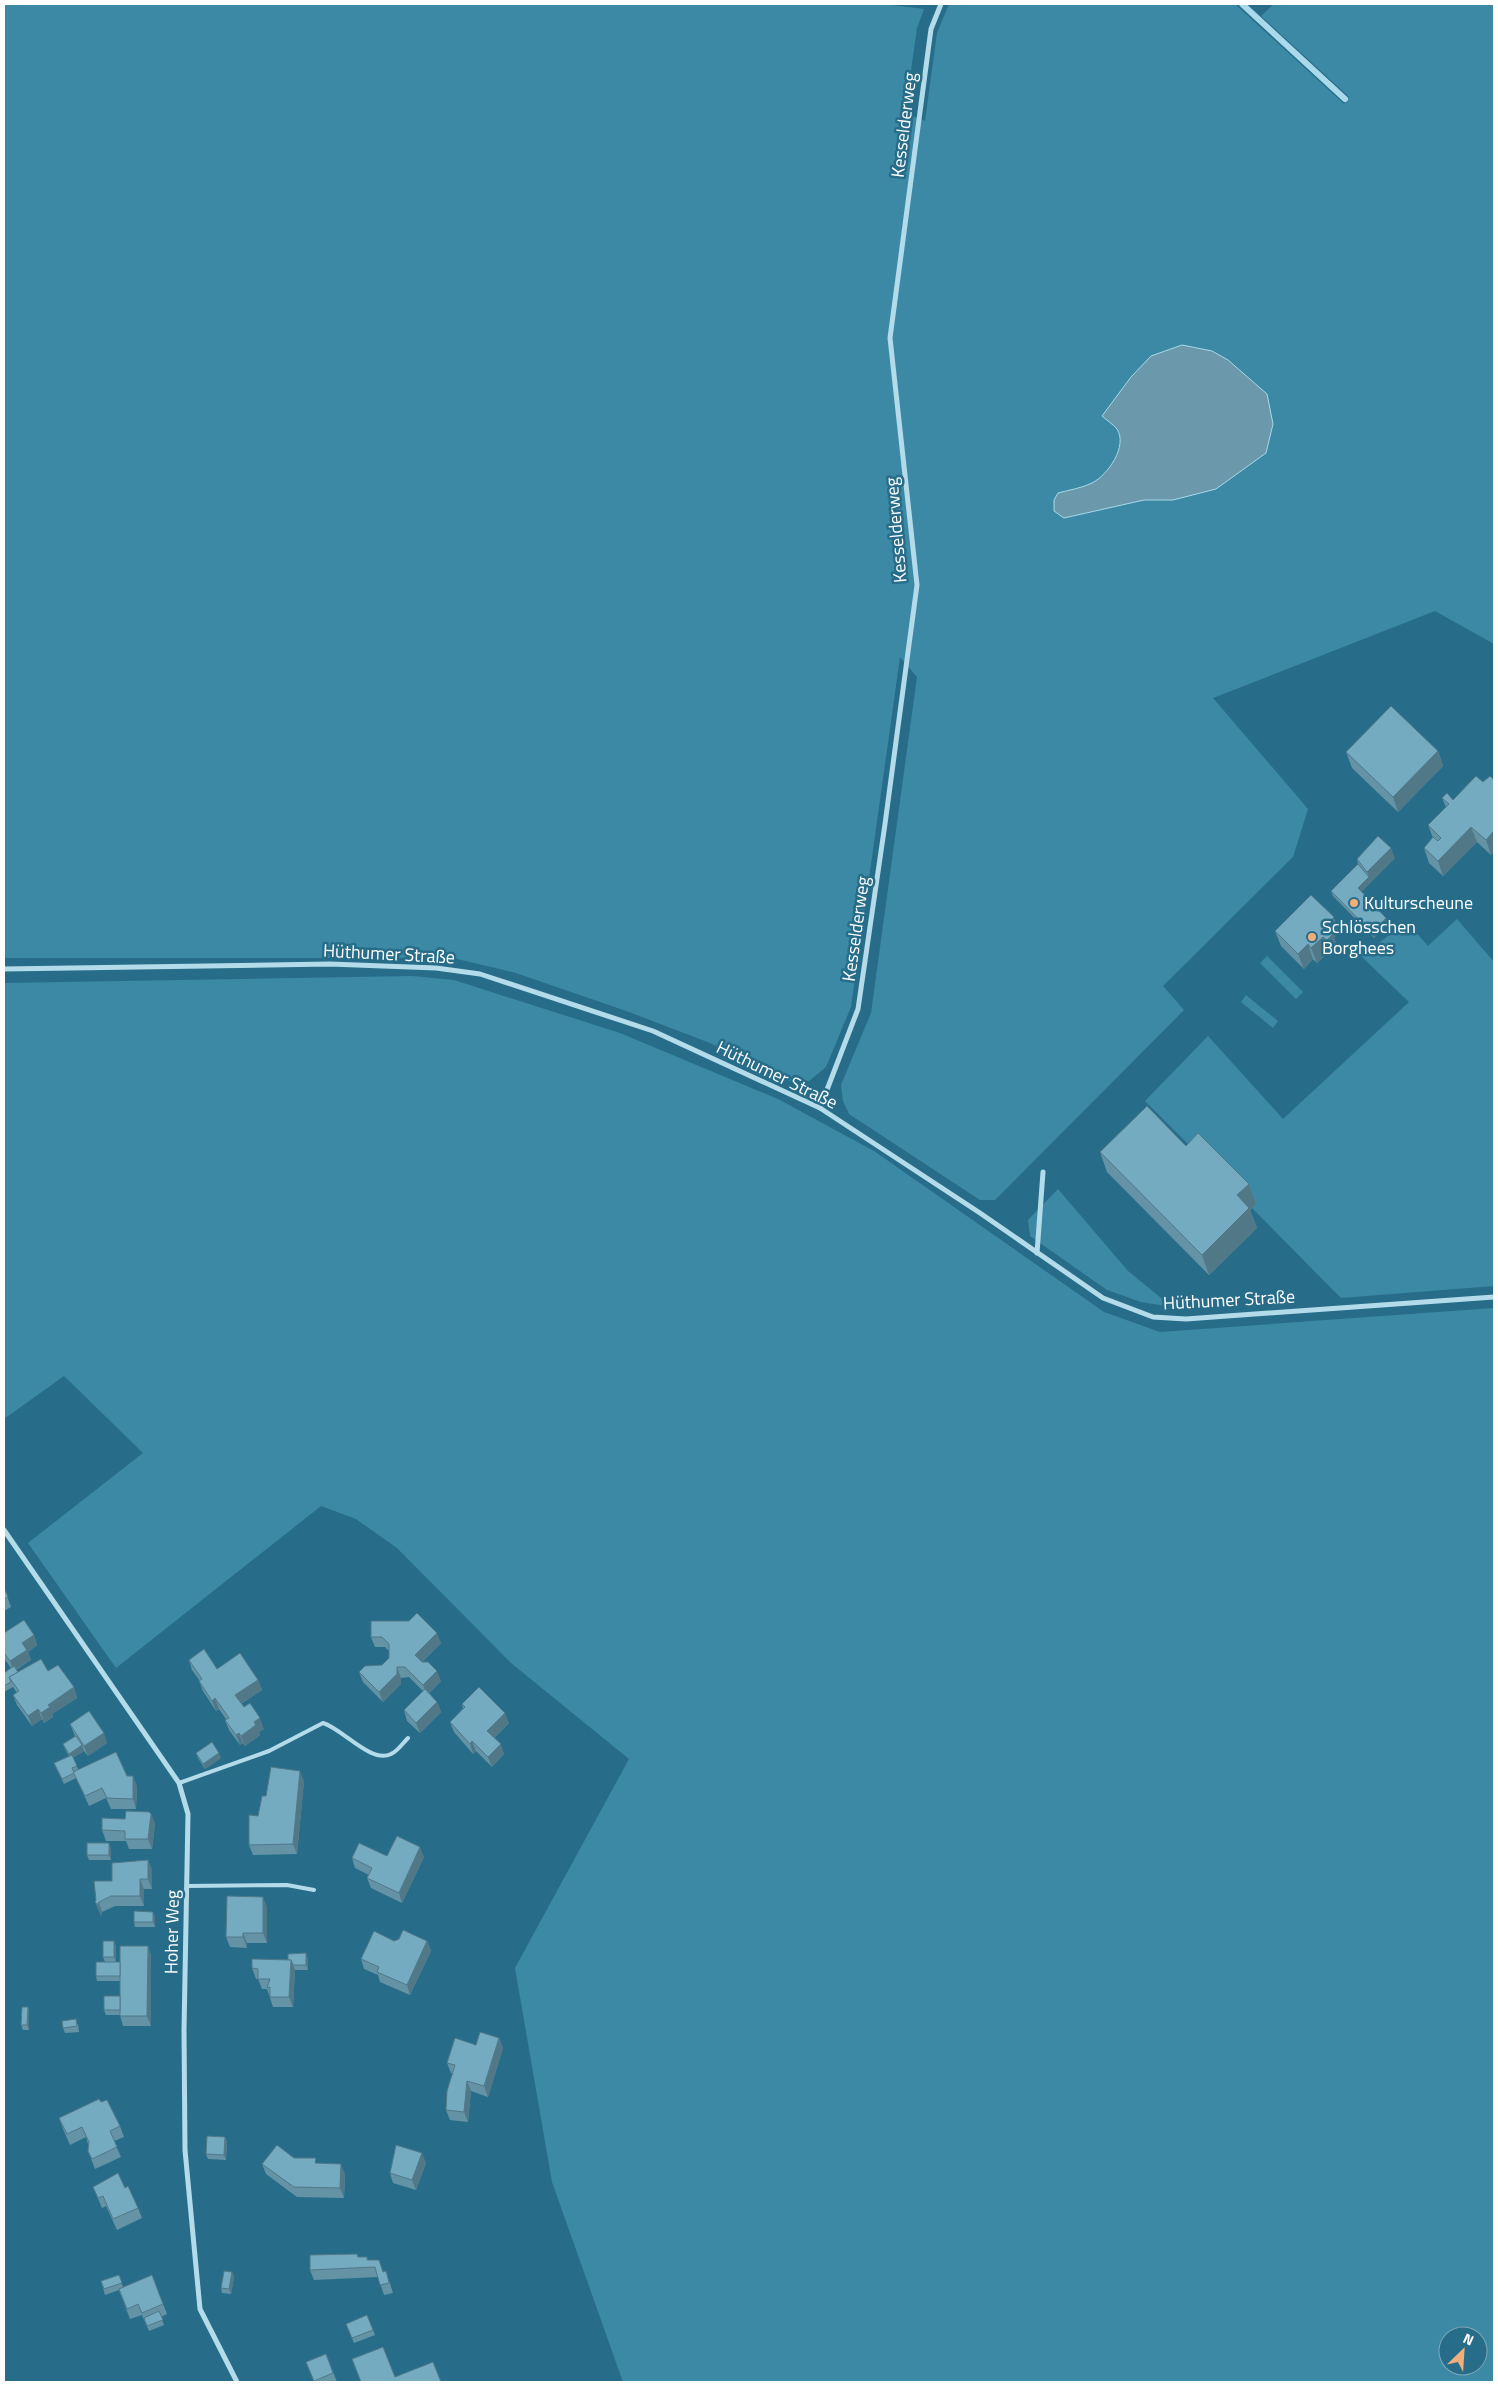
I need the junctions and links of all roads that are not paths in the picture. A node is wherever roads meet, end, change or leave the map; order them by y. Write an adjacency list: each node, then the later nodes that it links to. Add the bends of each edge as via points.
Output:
1 (941, 4): 3 (street, Kesselderweg, via 931,29 890,338 916,585 886,824 858,1009)
2 (4, 969): 3 (street, Hüthumer Straße, via 330,964 436,968 480,974 653,1031)
3 (820, 1108): 5 (street, Hüthumer Straße)
4 (1042, 1172): 5 (street)
5 (1037, 1253): 6 (street, Hüthumer Straße, via 1103,1298 1153,1317 1186,1318)
6 (1494, 1297)
7 (4, 1530): 9 (street, Hoher Weg)
8 (408, 1738): 9 (lane, via 392,1754 382,1757 372,1755 323,1723 269,1751)
9 (179, 1783): 10 (street, Hoher Weg, via 188,1814)
10 (187, 1886): 11 (lane, via 287,1885); 12 (street, Hoher Weg, via 185,2150 200,2310)
11 (314, 1890)
12 (237, 2382)

